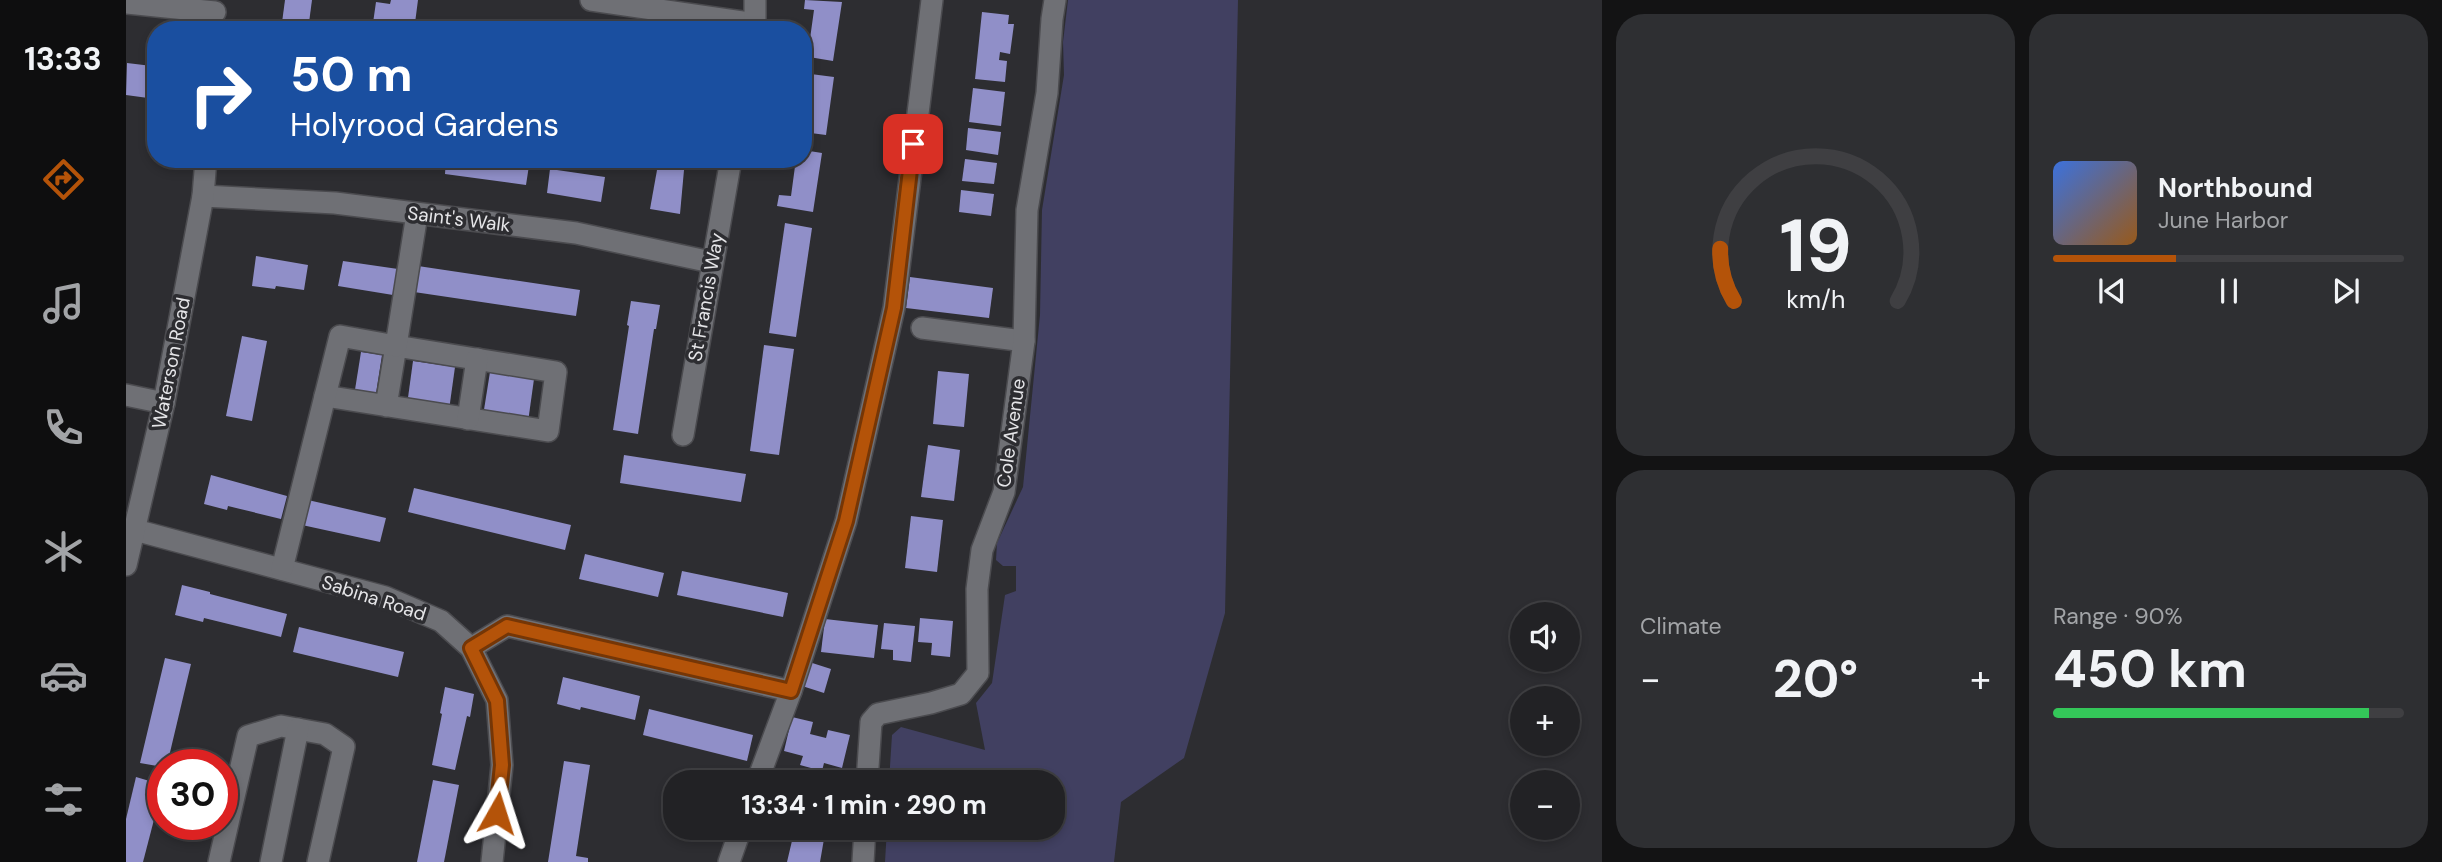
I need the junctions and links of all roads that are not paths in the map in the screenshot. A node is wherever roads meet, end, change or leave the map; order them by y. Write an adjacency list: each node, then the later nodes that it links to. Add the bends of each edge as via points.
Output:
1 (591, 0): 7 (street)
2 (755, 0): 8 (street)
3 (932, 0): 28 (street, via 894,308 846,521)
4 (1055, 0): 15 (street, Cole Avenue, via 1047,93 1027,210)
5 (126, 4): 6 (street)
6 (214, 14)
7 (719, 21)
8 (755, 21)
9 (205, 168): 11 (street, Waterson Road)
10 (729, 168): 13 (street, St Francis Way)
11 (203, 196): 12 (street, Saint's Walk, via 335,203); 20 (street, Waterson Road)
12 (417, 214): 13 (street, Saint's Walk, via 576,233); 16 (street)
13 (712, 262): 23 (street, St Francis Way)
14 (922, 328): 15 (street)
15 (1024, 341): 31 (street, Cole Avenue, via 1004,492 982,550 977,589 978,673 961,694 878,714 871,722)
16 (396, 346): 17 (street); 19 (street, via 340,336); 21 (street)
17 (477, 359): 22 (street); 22 (street, via 556,372 548,431)
18 (126, 395): 20 (street)
19 (325, 396): 21 (street); 26 (street)
20 (164, 403): 24 (street, Waterson Road)
21 (386, 405): 22 (street)
22 (468, 419)
23 (683, 435)
24 (135, 530): 25 (street, Waterson Road); 26 (street, Sabina Road)
25 (126, 565)
26 (282, 569): 27 (street, Sabina Road, via 385,597 441,621)
27 (471, 648): 28 (street, via 507,626); 37 (street, Sabina Road, via 497,701 502,765)
28 (791, 691): 30 (street)
29 (298, 729): 34 (street, via 281,726 248,736); 35 (street); 36 (street, via 325,734 344,747)
30 (761, 770)
31 (868, 770)
32 (737, 840): 38 (street)
33 (864, 840): 39 (street)
34 (219, 862)
35 (271, 862)
36 (318, 862)
37 (492, 862)
38 (729, 862)
39 (863, 862)

